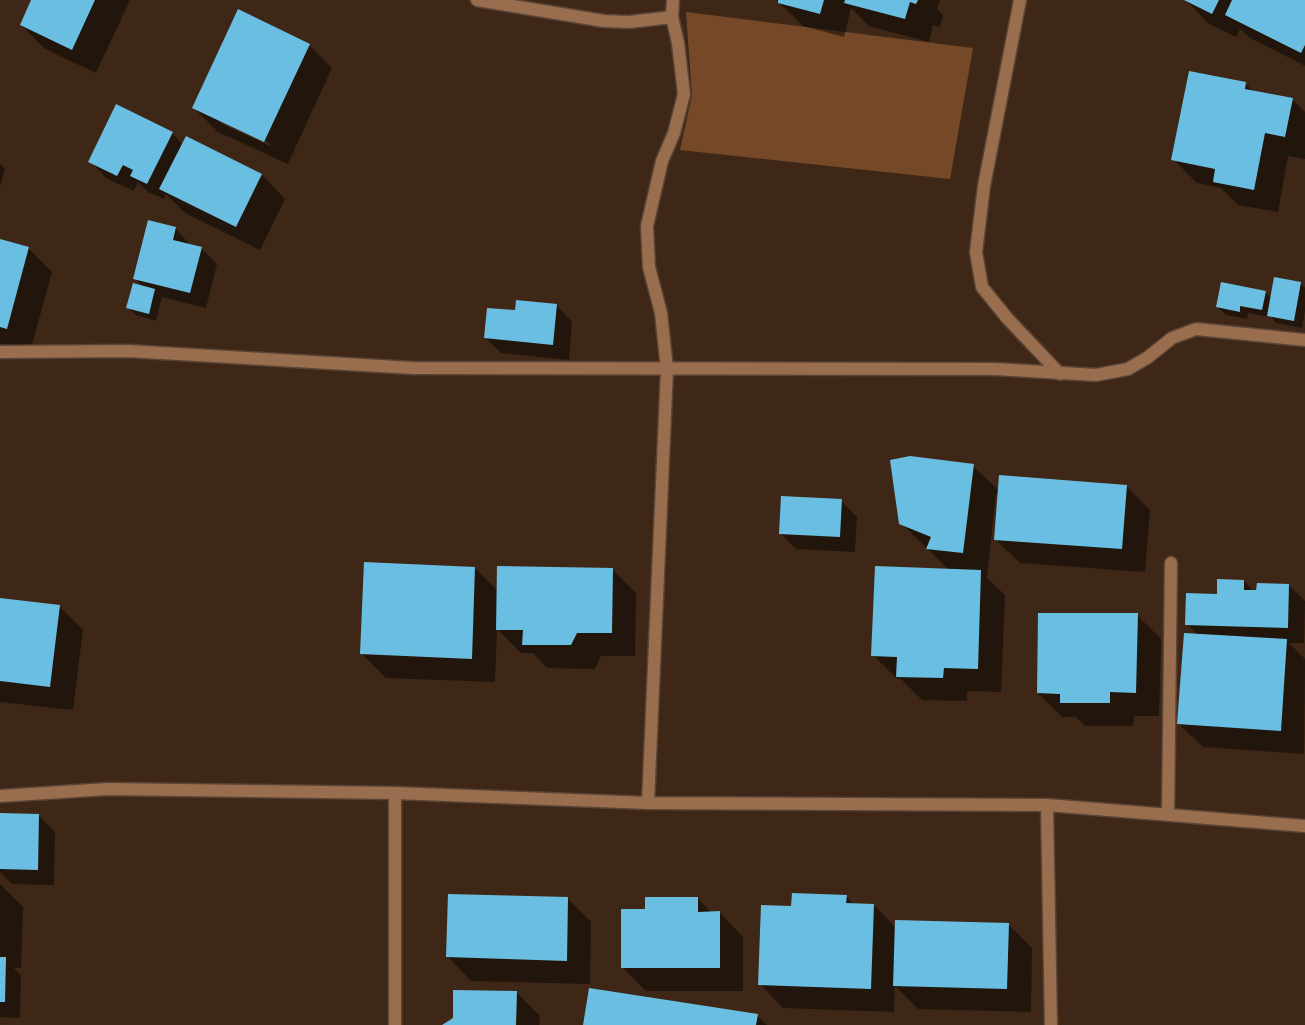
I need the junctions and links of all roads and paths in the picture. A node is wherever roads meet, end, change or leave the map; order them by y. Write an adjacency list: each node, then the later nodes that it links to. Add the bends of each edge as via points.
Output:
1 (477, 0): 4 (street, via 604,21)
2 (673, 0): 4 (street)
3 (1020, 0): 8 (street, via 984,186 976,252 982,287)
4 (672, 17): 7 (street, via 684,94 662,161 647,226)
5 (1305, 340): 8 (street, via 1196,329 1172,338 1128,369 1096,375)
6 (0, 352): 7 (street, via 128,351 413,368)
7 (667, 369): 8 (street, via 995,369); 12 (street)
8 (1060, 374)
9 (1171, 563): 14 (street)
10 (395, 793): 11 (street, via 108,789); 12 (street); 16 (street)
11 (0, 796)
12 (648, 803): 13 (street)
13 (1047, 805): 14 (street); 17 (street)
14 (1168, 815): 15 (street)
15 (1305, 826)
16 (395, 1025)
17 (1051, 1025)

